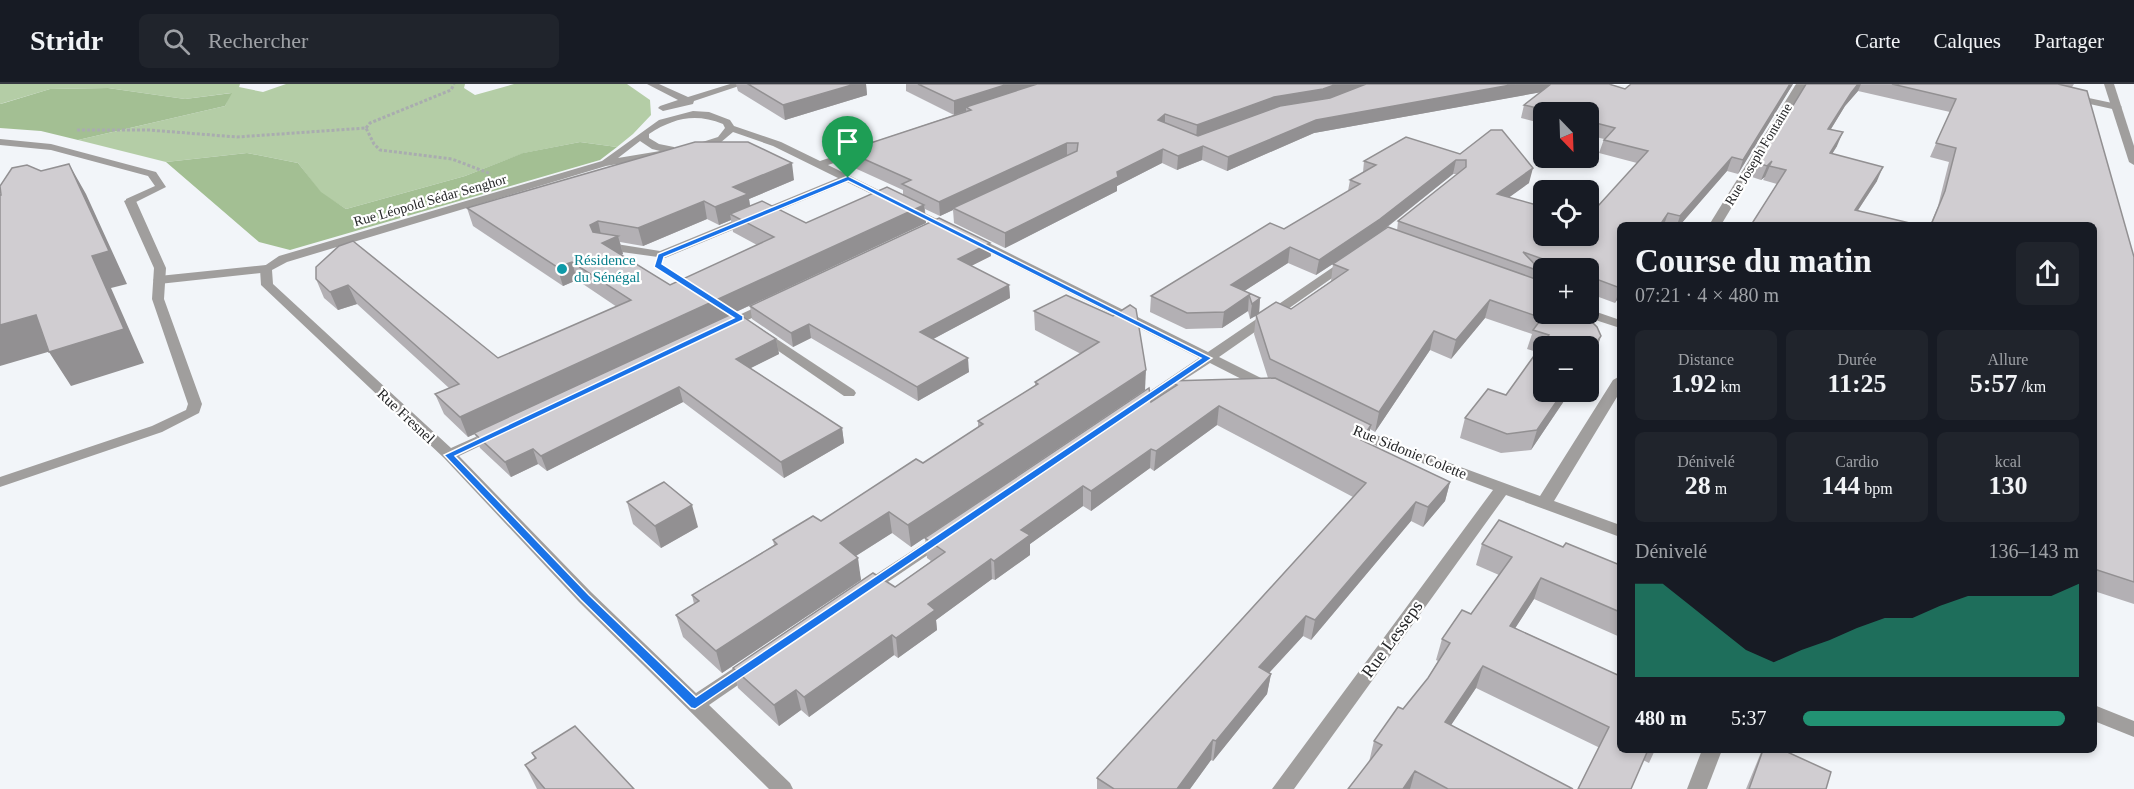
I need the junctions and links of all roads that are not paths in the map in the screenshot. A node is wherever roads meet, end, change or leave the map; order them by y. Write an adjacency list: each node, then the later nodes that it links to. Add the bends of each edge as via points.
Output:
1 (740, 84): 6 (street)
2 (1801, 84): 24 (street, Rue Joseph Fontaine)
3 (2109, 84): 7 (street)
4 (655, 86): 6 (street); 8 (street)
5 (2063, 96): 7 (street)
6 (687, 99): 8 (street); 9 (street)
7 (2117, 107): 19 (street)
8 (663, 108): 10 (street)
9 (706, 115): 10 (street); 11 (street, via 727,122)
10 (655, 124): 12 (street, Rue Léopold Sédar Senghor)
11 (730, 128): 15 (street, via 721,140); 18 (street)
12 (644, 134): 15 (street, via 648,144); 20 (street, Rue Léopold Sédar Senghor)
13 (0, 142): 29 (street, via 51,147 152,174 161,187 130,201 160,267)
14 (876, 146): 21 (street)
15 (687, 149): 16 (street); 20 (street, Rue Léopold Sédar Senghor)
16 (726, 149)
17 (761, 150): 18 (street)
18 (787, 150): 21 (street)
19 (2134, 162)
20 (605, 163): 28 (street, Rue Léopold Sédar Senghor, via 311,250)
21 (821, 164): 22 (street)
22 (848, 178): 23 (street); 26 (street, via 661,255)
23 (946, 221): 25 (street); 35 (street)
24 (1717, 222)
25 (920, 234)
26 (602, 245)
27 (1364, 251): 35 (street)
28 (266, 269): 29 (street); 42 (street, Rue Fresnel, via 267,285)
29 (159, 280): 43 (street, via 158,299 195,404 192,413 158,429)
30 (783, 298): 32 (street)
31 (1599, 317): 33 (street)
32 (740, 318): 34 (street); 37 (street)
33 (1617, 323)
34 (708, 333)
35 (1208, 358): 38 (street); 39 (street)
36 (1617, 385): 45 (street)
37 (849, 393)
38 (1281, 394)
39 (1119, 418)
40 (1342, 423): 44 (street, Rue Sidonie Colette, via 1382,443)
41 (503, 430): 42 (street)
42 (448, 455): 50 (street, Rue Fresnel)
43 (0, 482)
44 (1502, 489): 45 (street, Rue Sidonie Colette); 55 (street, Rue Lesseps)
45 (1544, 503): 46 (street, Rue Sidonie Colette)
46 (1617, 530)
47 (952, 531): 48 (street)
48 (853, 598)
49 (764, 658): 50 (street)
50 (695, 704): 54 (street, Rue Fresnel)
51 (2097, 714): 52 (street)
52 (2134, 729)
53 (1711, 753): 56 (street)
54 (783, 789)
55 (1282, 789)
56 (1697, 789)

